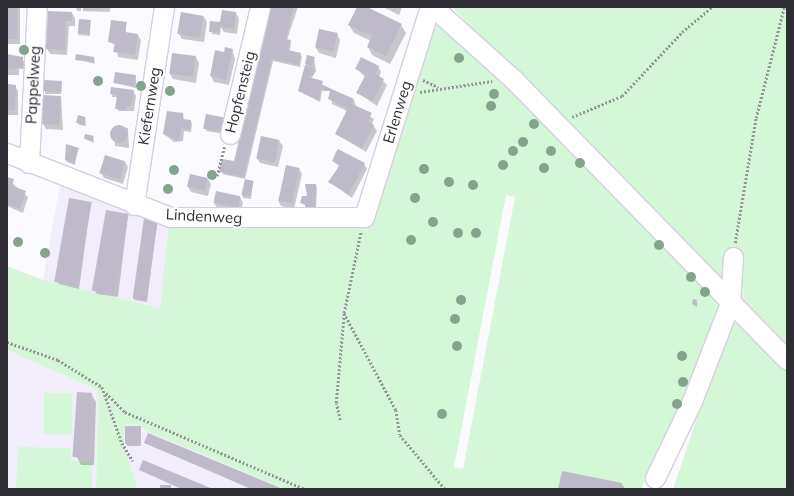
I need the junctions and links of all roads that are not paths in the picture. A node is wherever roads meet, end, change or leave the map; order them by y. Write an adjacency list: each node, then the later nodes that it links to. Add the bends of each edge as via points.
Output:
1 (36, 7): 7 (street, Pappelweg)
2 (164, 7): 8 (street, Kiefernweg)
3 (260, 7): 5 (street, Hopfensteig)
4 (431, 7): 9 (street, Erlenweg); 11 (street, via 513,79)
5 (230, 134)
6 (7, 153): 7 (street, Lindenweg)
7 (29, 163): 8 (street, Lindenweg)
8 (134, 205): 9 (street, Lindenweg, via 170,217)
9 (364, 217)
10 (733, 257): 11 (street)
11 (730, 303): 12 (street); 13 (street, via 692,401)
12 (787, 360)
13 (655, 478)

